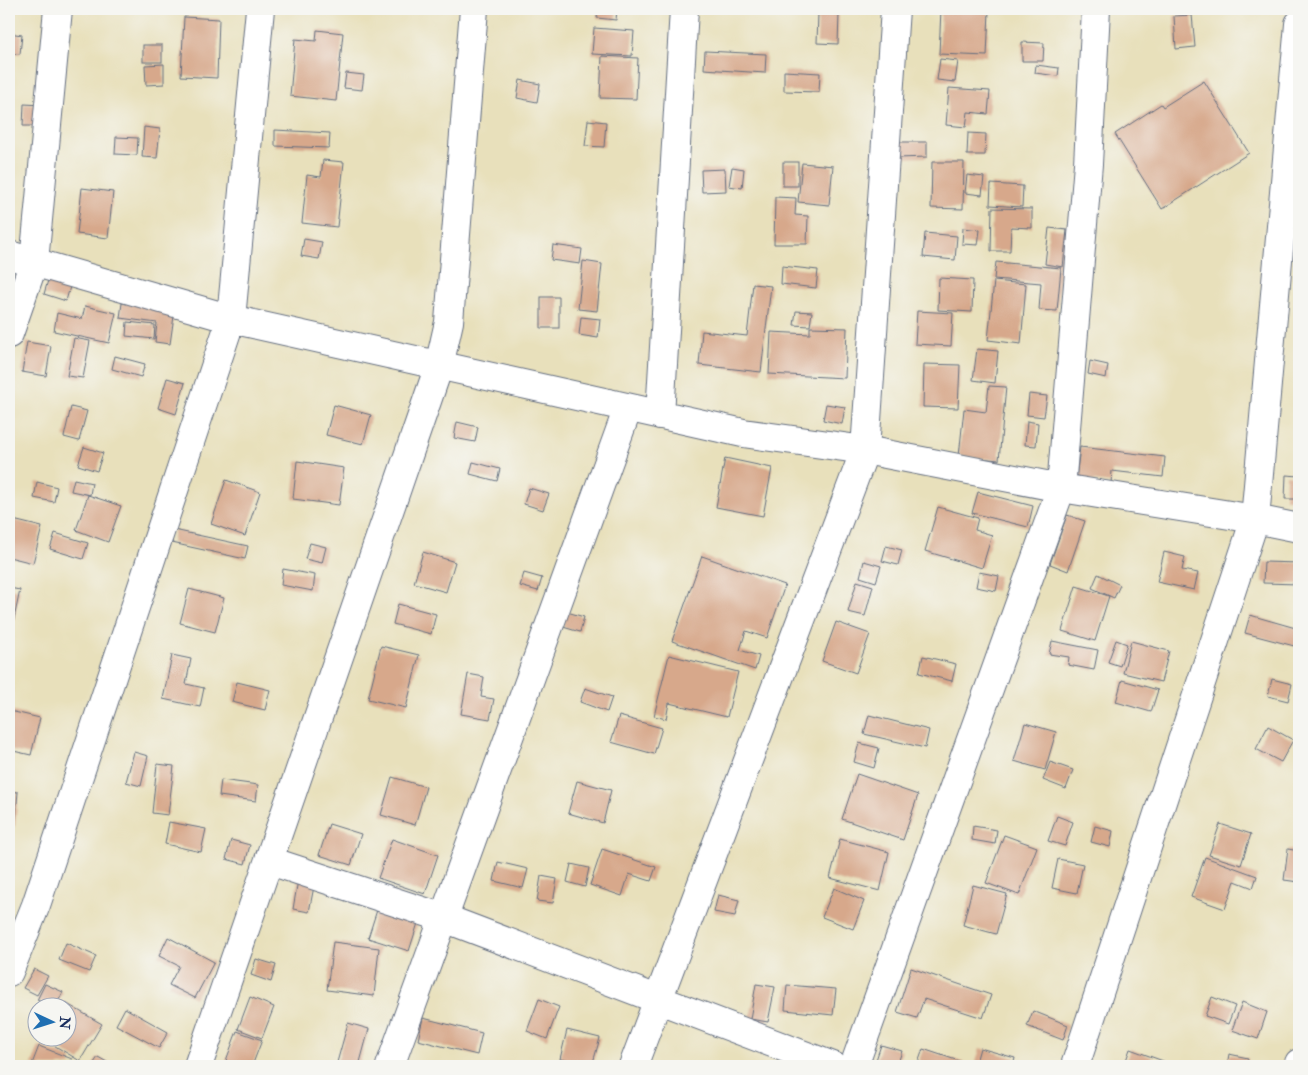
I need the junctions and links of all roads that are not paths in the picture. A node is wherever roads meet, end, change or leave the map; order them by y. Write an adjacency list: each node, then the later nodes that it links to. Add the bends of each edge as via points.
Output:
1 (58, 9): 8 (street)
2 (260, 9): 9 (street)
3 (474, 9): 11 (street, via 449,322)
4 (684, 9): 13 (street)
5 (894, 9): 14 (street)
6 (1096, 9): 15 (street, via 1088,164)
7 (1299, 24): 16 (street)
8 (22, 259): 9 (street); 10 (street)
9 (231, 319): 11 (street); 20 (street, via 36,905)
10 (9, 334)
11 (439, 366): 12 (street); 18 (street)
12 (628, 408): 13 (street); 19 (street)
13 (660, 415): 14 (street, via 743,433)
14 (865, 450): 15 (street); 21 (street)
15 (1061, 488): 16 (street); 26 (street)
16 (1255, 519): 17 (street); 27 (street)
17 (1299, 528)
18 (270, 860): 19 (street); 22 (street)
19 (444, 918): 21 (street); 23 (street)
20 (9, 972)
21 (658, 999): 24 (street); 25 (street)
22 (198, 1066)
23 (390, 1066)
24 (633, 1066)
25 (833, 1066)
26 (854, 1066)
27 (1075, 1066)

